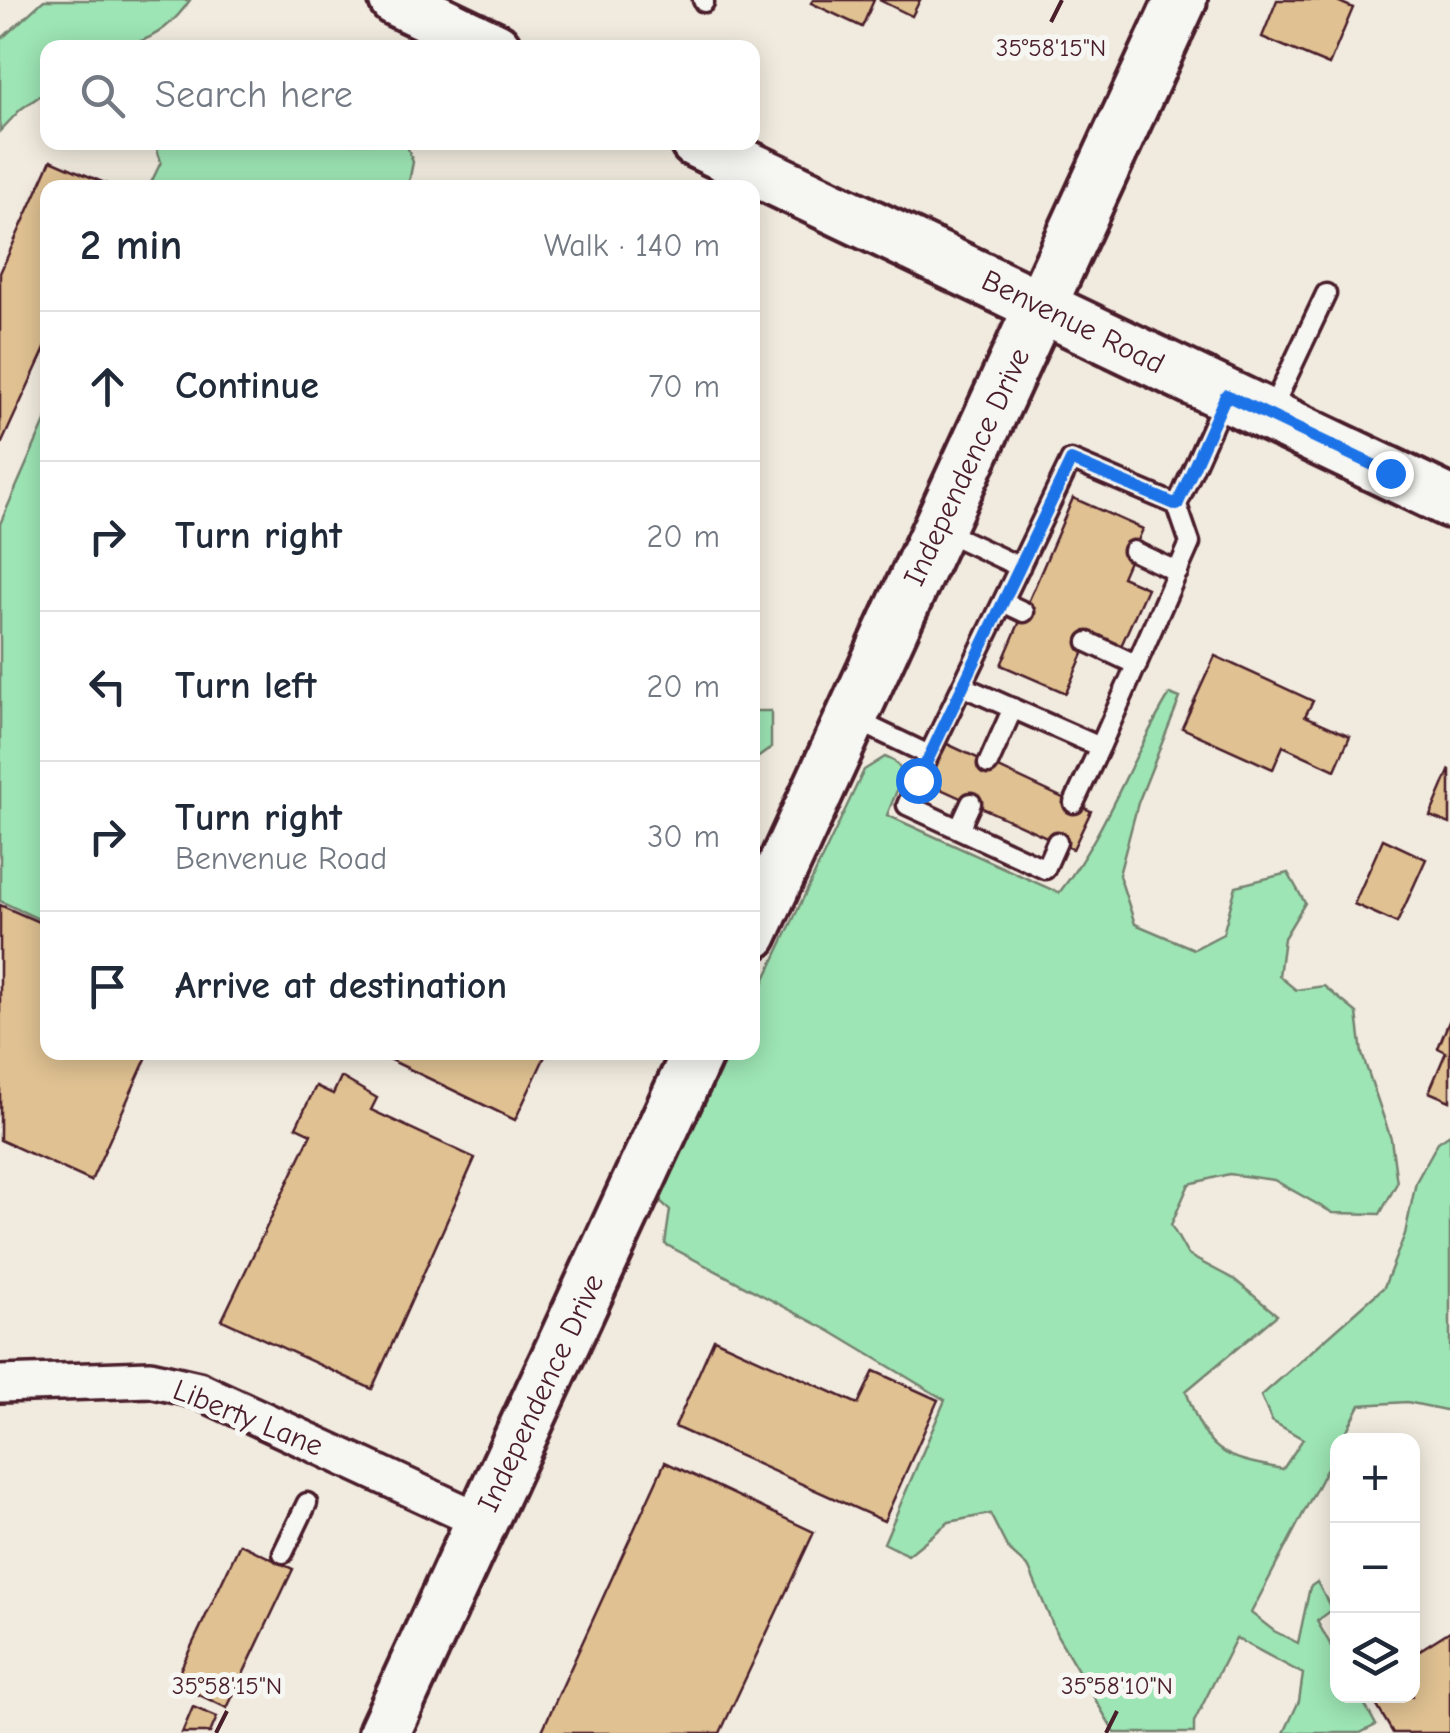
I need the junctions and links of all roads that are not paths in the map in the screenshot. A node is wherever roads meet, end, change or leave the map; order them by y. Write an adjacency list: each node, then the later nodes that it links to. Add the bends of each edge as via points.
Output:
1 (394, 0): 3 (street)
2 (1180, 0): 6 (street, Independence Drive)
3 (478, 40)
4 (713, 150): 6 (street, Benvenue Road)
5 (1326, 294): 7 (lane)
6 (1040, 306): 7 (street, Benvenue Road); 12 (street, Independence Drive)
7 (1247, 405): 8 (street, Benvenue Road); 9 (lane)
8 (1450, 502)
9 (1177, 505): 10 (lane, via 1071,460); 15 (lane, via 1190,543)
10 (1047, 510): 11 (lane); 14 (lane)
11 (1065, 518)
12 (938, 528): 14 (lane); 22 (street, Independence Drive)
13 (1133, 551): 15 (lane)
14 (1020, 567): 16 (lane)
15 (1178, 572): 19 (lane)
16 (1003, 602): 17 (lane); 20 (lane)
17 (1024, 612)
18 (1088, 642): 19 (lane)
19 (1137, 664): 23 (lane)
20 (962, 686): 21 (lane); 24 (lane)
21 (1013, 708): 23 (lane); 25 (lane)
22 (851, 718): 24 (lane); 30 (street, Independence Drive)
23 (1100, 747): 27 (lane)
24 (928, 755): 28 (lane, via 907,805)
25 (988, 764)
26 (971, 802): 28 (lane)
27 (1074, 803)
28 (959, 829): 29 (lane, via 1045,869)
29 (1057, 842)
30 (760, 917)
31 (694, 1060): 34 (street, Independence Drive)
32 (0, 1384): 34 (street, Liberty Lane, via 150,1380 198,1390)
33 (307, 1503): 35 (lane)
34 (481, 1521): 36 (street, Independence Drive)
35 (283, 1553)
36 (384, 1733)

